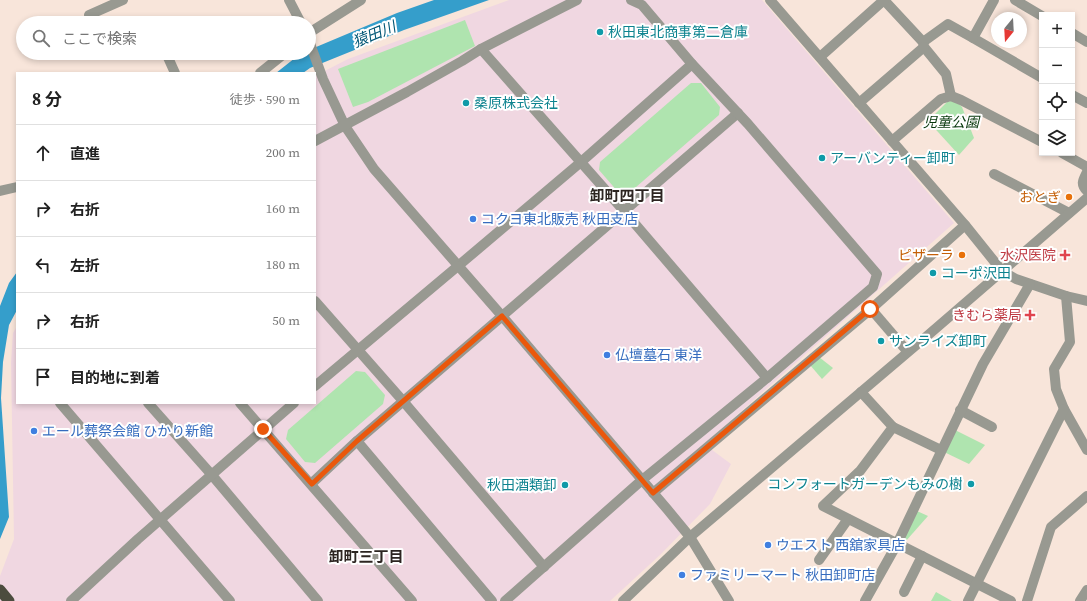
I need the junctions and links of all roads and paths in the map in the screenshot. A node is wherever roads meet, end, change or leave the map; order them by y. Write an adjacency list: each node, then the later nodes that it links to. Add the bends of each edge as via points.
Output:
1 (123, 0): 11 (street)
2 (289, 0): 12 (street)
3 (361, 0): 13 (street)
4 (577, 0): 18 (street)
5 (631, 0): 23 (street, via 642,5)
6 (770, 0): 19 (street)
7 (884, 0): 17 (street); 19 (street)
8 (994, 0): 15 (street)
9 (1015, 0): 10 (street)
10 (1039, 14)
11 (89, 15)
12 (297, 16)
13 (316, 29)
14 (1075, 35): 16 (street)
15 (973, 38): 17 (street, via 948,24); 26 (street)
16 (1087, 42)
17 (924, 45): 27 (street, via 946,74); 29 (street)
18 (481, 49): 32 (street); 37 (street)
19 (820, 57): 29 (street)
20 (169, 60): 24 (street)
21 (276, 60): 25 (street)
22 (316, 60): 32 (street)
23 (692, 64): 31 (street); 37 (street)
24 (175, 72)
25 (261, 72)
26 (1039, 76)
27 (952, 96): 34 (street, via 941,99); 35 (street)
28 (1075, 97): 30 (street)
29 (859, 103): 34 (street)
30 (1087, 103)
31 (738, 113): 45 (street); 58 (street, via 877,274 873,286)
32 (344, 126): 33 (street); 48 (street, via 374,169)
33 (316, 140)
34 (892, 140): 47 (street)
35 (1039, 140)
36 (1067, 156): 38 (street)
37 (581, 162): 45 (street); 48 (street)
38 (1087, 167)
39 (1087, 172): 43 (street, via 1082,182)
40 (994, 174): 46 (street)
41 (16, 187): 42 (street)
42 (0, 191)
43 (1087, 191)
44 (1087, 198): 46 (street)
45 (624, 211): 55 (street); 58 (street)
46 (1069, 213): 49 (street)
47 (965, 225): 49 (street); 54 (street)
48 (458, 266): 55 (street); 56 (street)
49 (1002, 271): 50 (street); 57 (street)
50 (1030, 284): 51 (street); 67 (street, via 983,364)
51 (1066, 296): 52 (street); 66 (street, via 1070,342 1054,369 1056,389)
52 (1086, 299)
53 (316, 303): 56 (street)
54 (870, 309): 57 (street); 77 (street)
55 (502, 316): 61 (street); 75 (street)
56 (357, 350): 59 (street); 61 (street)
57 (908, 351): 60 (street)
58 (767, 378): 75 (street)
59 (316, 385)
60 (861, 392): 68 (street); 81 (street)
61 (403, 401): 71 (street); 85 (street)
62 (61, 404): 80 (street)
63 (149, 404): 74 (street)
64 (241, 404): 70 (street)
65 (293, 404): 70 (street)
66 (1064, 409): 73 (street); 86 (street)
67 (960, 410): 69 (street); 72 (street)
68 (893, 427): 72 (street); 79 (street, via 860,471 823,506)
69 (992, 427)
70 (263, 429): 74 (street); 76 (street)
71 (357, 441): 76 (street); 95 (street)
72 (941, 450): 82 (street)
73 (1087, 450)
74 (212, 474): 80 (street); 93 (street)
75 (642, 480): 77 (street); 85 (street)
76 (312, 484): 94 (street)
77 (653, 493): 81 (street)
78 (1087, 496): 102 (street, via 1051,527)
79 (848, 519): 82 (street); 84 (street)
80 (160, 520): 91 (street); 92 (street)
81 (690, 537): 97 (street); 98 (street)
82 (897, 544): 83 (street); 99 (street)
83 (922, 556): 86 (street); 89 (street)
84 (819, 560)
85 (544, 566): 96 (street)
86 (977, 583): 100 (street); 101 (street)
87 (0, 590): 90 (highway)
88 (1087, 590): 103 (street)
89 (904, 592)
90 (9, 601)
91 (71, 601)
92 (230, 601)
93 (318, 601)
94 (412, 601)
95 (492, 601)
96 (505, 601)
97 (624, 601)
98 (729, 601)
99 (865, 601)
100 (968, 601)
101 (1011, 601)
102 (1027, 601)
103 (1080, 601)

